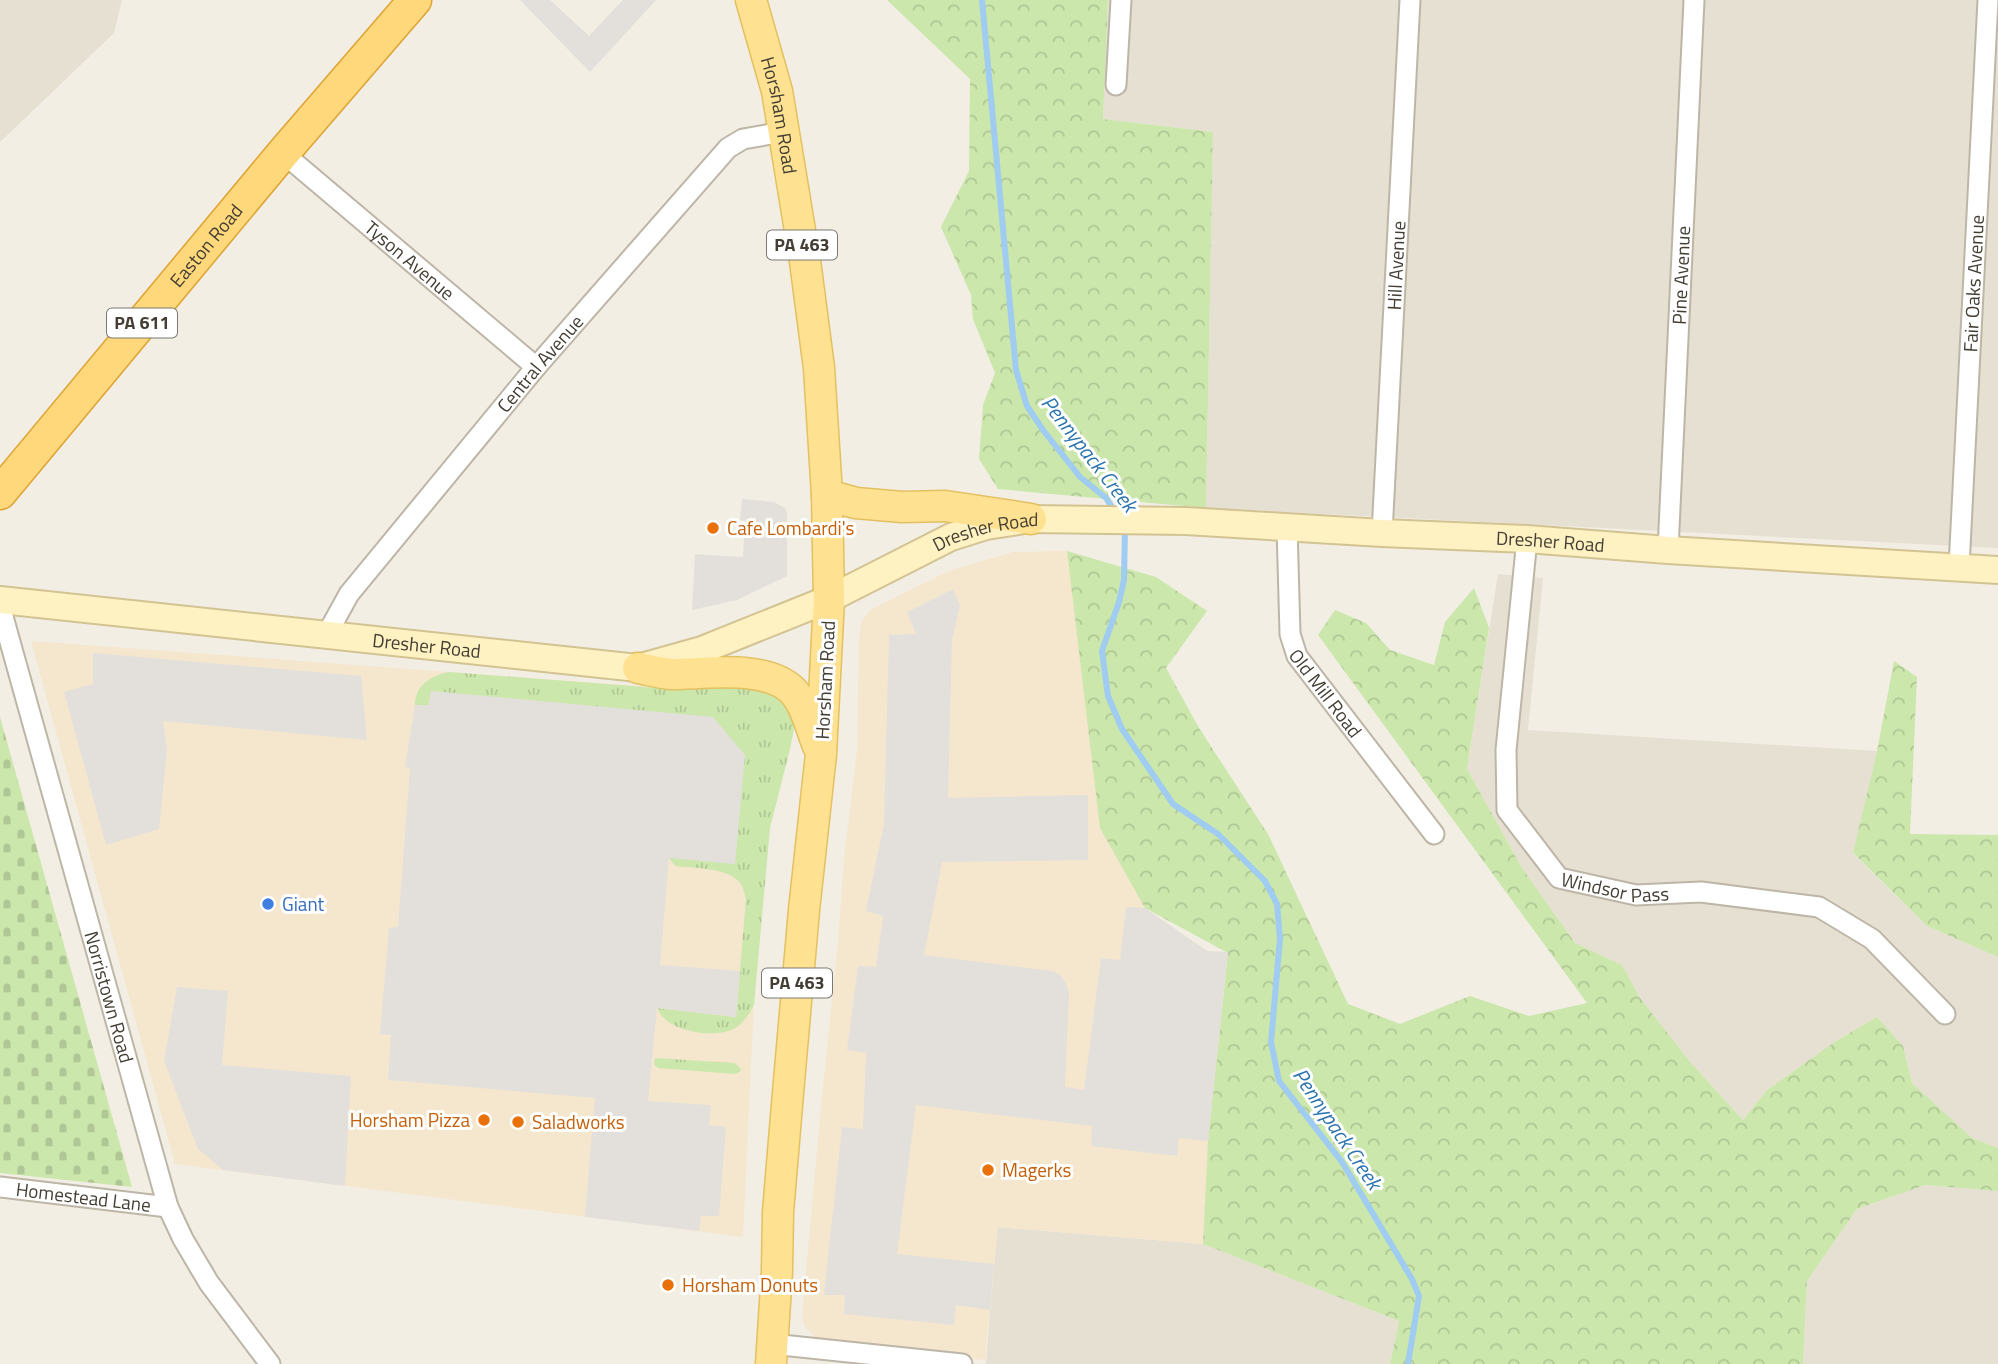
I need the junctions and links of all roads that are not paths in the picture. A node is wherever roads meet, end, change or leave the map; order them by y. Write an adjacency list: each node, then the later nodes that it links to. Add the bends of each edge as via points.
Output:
1 (415, 0): 9 (highway, Easton Road / PA 611)
2 (751, 0): 8 (main road, Horsham Road / PA 463, via 777,91)
3 (1121, 0): 7 (street)
4 (1410, 0): 15 (street, Hill Avenue)
5 (1694, 0): 17 (street, Pine Avenue)
6 (1989, 0): 18 (street, Fair Oaks Avenue)
7 (1116, 85)
8 (783, 132): 10 (street, Central Avenue, via 743,139 728,148); 12 (main road, Horsham Road / PA 463, via 817,354)
9 (283, 153): 10 (street, Tyson Avenue); 11 (highway, Easton Road / PA 611)
10 (536, 367): 23 (street, Central Avenue, via 349,594)
11 (0, 493)
12 (827, 495): 13 (main road, via 856,503 945,506); 20 (main road, Horsham Road / PA 463)
13 (1043, 519): 14 (main road, Dresher Road); 20 (main road, Dresher Road, via 986,526 951,537)
14 (1287, 527): 15 (main road, Dresher Road); 26 (street, Old Mill Road, via 1290,634 1297,656)
15 (1382, 533): 16 (main road, Dresher Road)
16 (1527, 539): 17 (main road, Dresher Road); 27 (street, Windsor Pass, via 1506,750 1507,810 1559,878 1636,895 1701,892 1819,907 1872,939)
17 (1668, 550): 18 (main road, Dresher Road)
18 (1959, 567): 19 (main road, Dresher Road)
19 (1998, 570)
20 (829, 599): 24 (main road, Dresher Road, via 702,650); 25 (main road, Horsham Road / PA 463)
21 (0, 600): 23 (main road, Dresher Road)
22 (0, 606): 29 (street, Norristown Road)
23 (327, 634): 24 (main road, Dresher Road)
24 (638, 668): 25 (main road, via 667,674 757,675 784,683 800,700)
25 (821, 754): 30 (main road, Horsham Road / PA 463, via 778,1212)
26 (1434, 834)
27 (1945, 1014)
28 (0, 1187): 29 (street, Homestead Lane)
29 (168, 1207): 31 (street, Norristown Road, via 209,1283)
30 (771, 1354): 32 (street)
31 (270, 1364)
32 (962, 1364)

